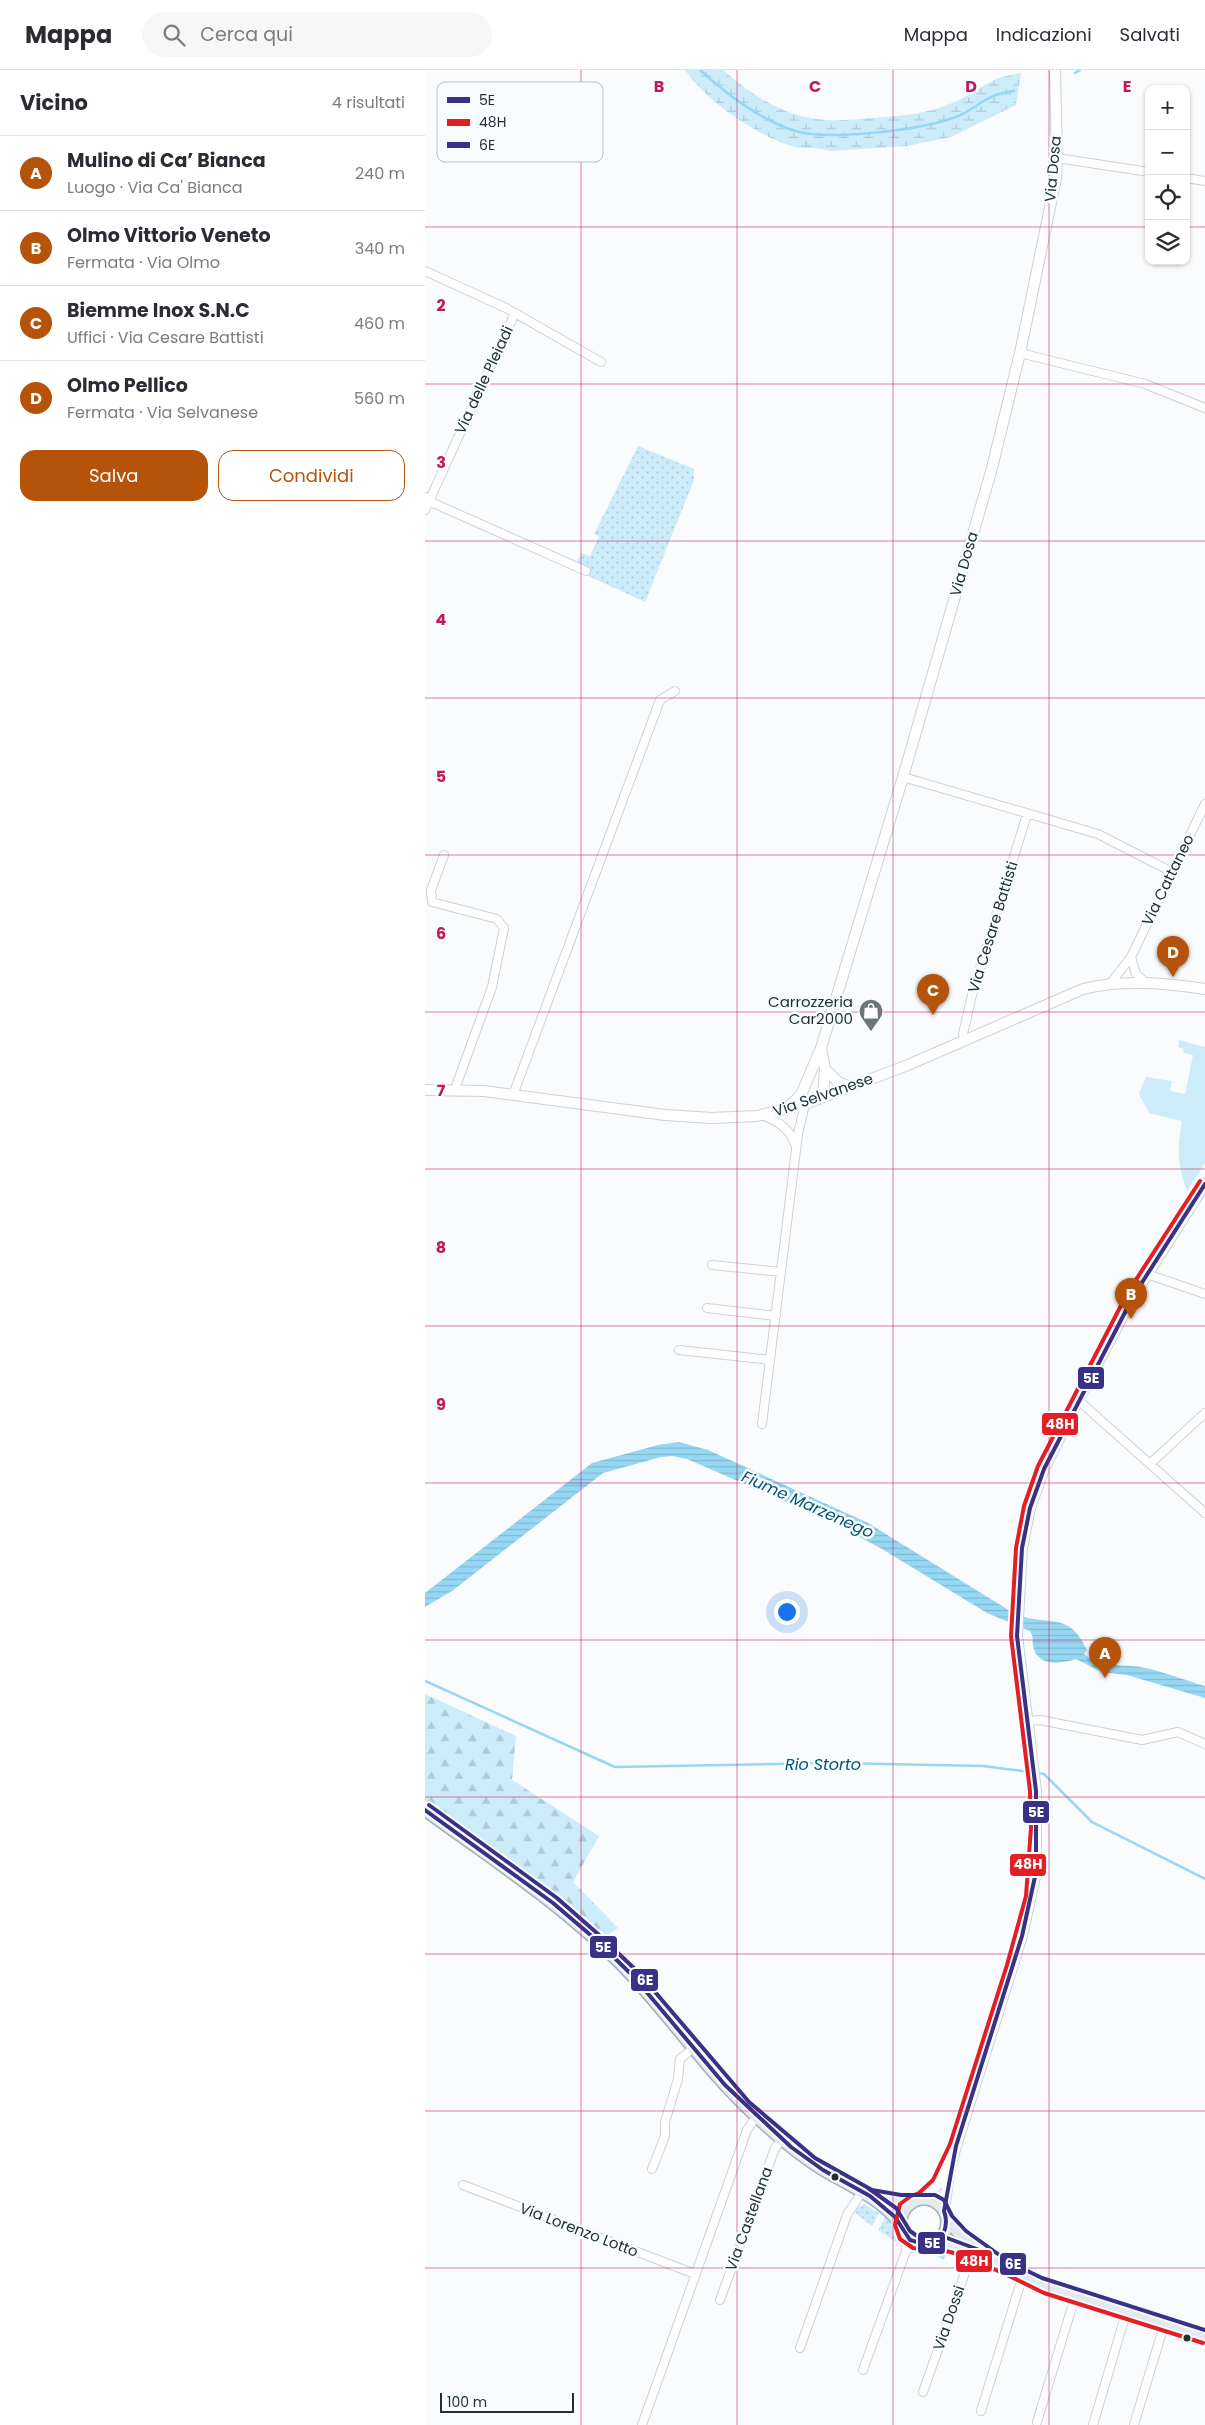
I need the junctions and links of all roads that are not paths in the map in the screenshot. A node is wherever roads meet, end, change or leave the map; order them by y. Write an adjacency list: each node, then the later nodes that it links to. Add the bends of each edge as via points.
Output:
1 (1055, 70): 2 (street, Via Dosa)
2 (1057, 158): 3 (street); 8 (street, Via Dosa, via 1051,207)
3 (1145, 171)
4 (1190, 179): 5 (street)
5 (1205, 181)
6 (425, 271): 7 (street, Via delle Pleiadi)
7 (514, 314): 9 (street, Via delle Pleiadi); 11 (street, Via delle Pleiadi)
8 (1020, 353): 10 (street, via 1145,384); 15 (street, Via Dosa, via 992,468)
9 (601, 362)
10 (1205, 408)
11 (427, 498): 12 (street, Via delle Pleiadi); 13 (street, via 433,504)
12 (425, 510)
13 (586, 571)
14 (675, 691): 32 (street, via 660,700)
15 (903, 777): 17 (street); 26 (street, Via Dosa)
16 (1205, 804): 19 (street, Via Cattaneo)
17 (1027, 814): 19 (street, via 1099,834); 25 (street, Via Cesare Battisti, via 972,995 963,1034)
18 (444, 855): 30 (street, via 431,890 432,902 497,919 505,934 492,987)
19 (1172, 872): 20 (street, Via Cattaneo)
20 (1131, 957): 21 (street, Via Cattaneo); 22 (street, via 1136,974); 23 (street, Via Cattaneo)
21 (1124, 983): 22 (street, Via Selvanese); 23 (street, Via Selvanese)
22 (1145, 983): 24 (street, Via Selvanese)
23 (1110, 984): 25 (street, Via Selvanese, via 1071,993)
24 (1205, 990)
25 (965, 1040): 29 (street, Via Selvanese)
26 (821, 1048): 27 (street); 28 (street, Via Dosa)
27 (825, 1069): 29 (street, via 837,1082); 33 (street)
28 (810, 1070): 33 (street, via 813,1084); 35 (street, Via Dosa, via 799,1099)
29 (850, 1087): 33 (street, Via Selvanese)
30 (455, 1089): 31 (street, Via Selvanese); 32 (street, Via Selvanese)
31 (425, 1090)
32 (513, 1095): 36 (street, Via Selvanese, via 665,1115 729,1118)
33 (823, 1097): 34 (street, Via Selvanese)
34 (805, 1104): 35 (street, Via Selvanese); 37 (street)
35 (785, 1110): 36 (street, Via Selvanese)
36 (762, 1115): 37 (street, via 783,1125 790,1132)
37 (796, 1149): 40 (street)
38 (1205, 1184): 41 (street)
39 (712, 1265): 40 (street)
40 (781, 1272): 44 (street)
41 (1147, 1274): 42 (street); 47 (street)
42 (1205, 1294)
43 (707, 1308): 44 (street)
44 (776, 1316): 46 (street)
45 (679, 1350): 46 (street)
46 (770, 1360): 49 (street)
47 (1078, 1400): 50 (street); 52 (street, via 1044,1469 1029,1508 1021,1548 1017,1636)
48 (1205, 1413): 50 (street)
49 (762, 1424)
50 (1150, 1464): 51 (street)
51 (1205, 1513)
52 (1027, 1717): 53 (street, via 1142,1740 1178,1732); 58 (street, via 1036,1791 1032,1896)
53 (1205, 1744)
54 (425, 1810): 55 (main road, via 553,1903 594,1938 639,1982)
55 (693, 2048): 56 (main road); 59 (street, via 680,2059 676,2088 665,2122 665,2136)
56 (756, 2117): 57 (main road); 68 (street, via 747,2130)
57 (782, 2140): 61 (main road); 71 (street, Via Castellana, via 775,2148)
58 (956, 2146): 62 (street, via 938,2184); 63 (street, via 949,2172)
59 (652, 2169)
60 (463, 2185): 68 (street, Via Lorenzo Lotto)
61 (866, 2194): 62 (main road); 64 (main road, via 892,2213); 75 (street, via 847,2214)
62 (918, 2200): 63 (main road, via 932,2200); 64 (main road, via 905,2208)
63 (946, 2216): 65 (main road, via 942,2236); 66 (main road)
64 (903, 2230): 65 (main road, via 915,2242); 67 (street)
65 (927, 2243): 66 (main road); 67 (street)
66 (973, 2249): 69 (main road); 77 (street, Via Dossi)
67 (906, 2250): 76 (street)
68 (695, 2274): 80 (street)
69 (1023, 2275): 70 (main road); 78 (street)
70 (1075, 2297): 72 (main road); 79 (street)
71 (720, 2300)
72 (1126, 2313): 73 (main road); 81 (street)
73 (1164, 2325): 74 (main road); 82 (street)
74 (1205, 2337)
75 (800, 2348)
76 (863, 2370)
77 (923, 2392)
78 (981, 2411)
79 (1037, 2422)
80 (642, 2425)
81 (1093, 2425)
82 (1134, 2425)

